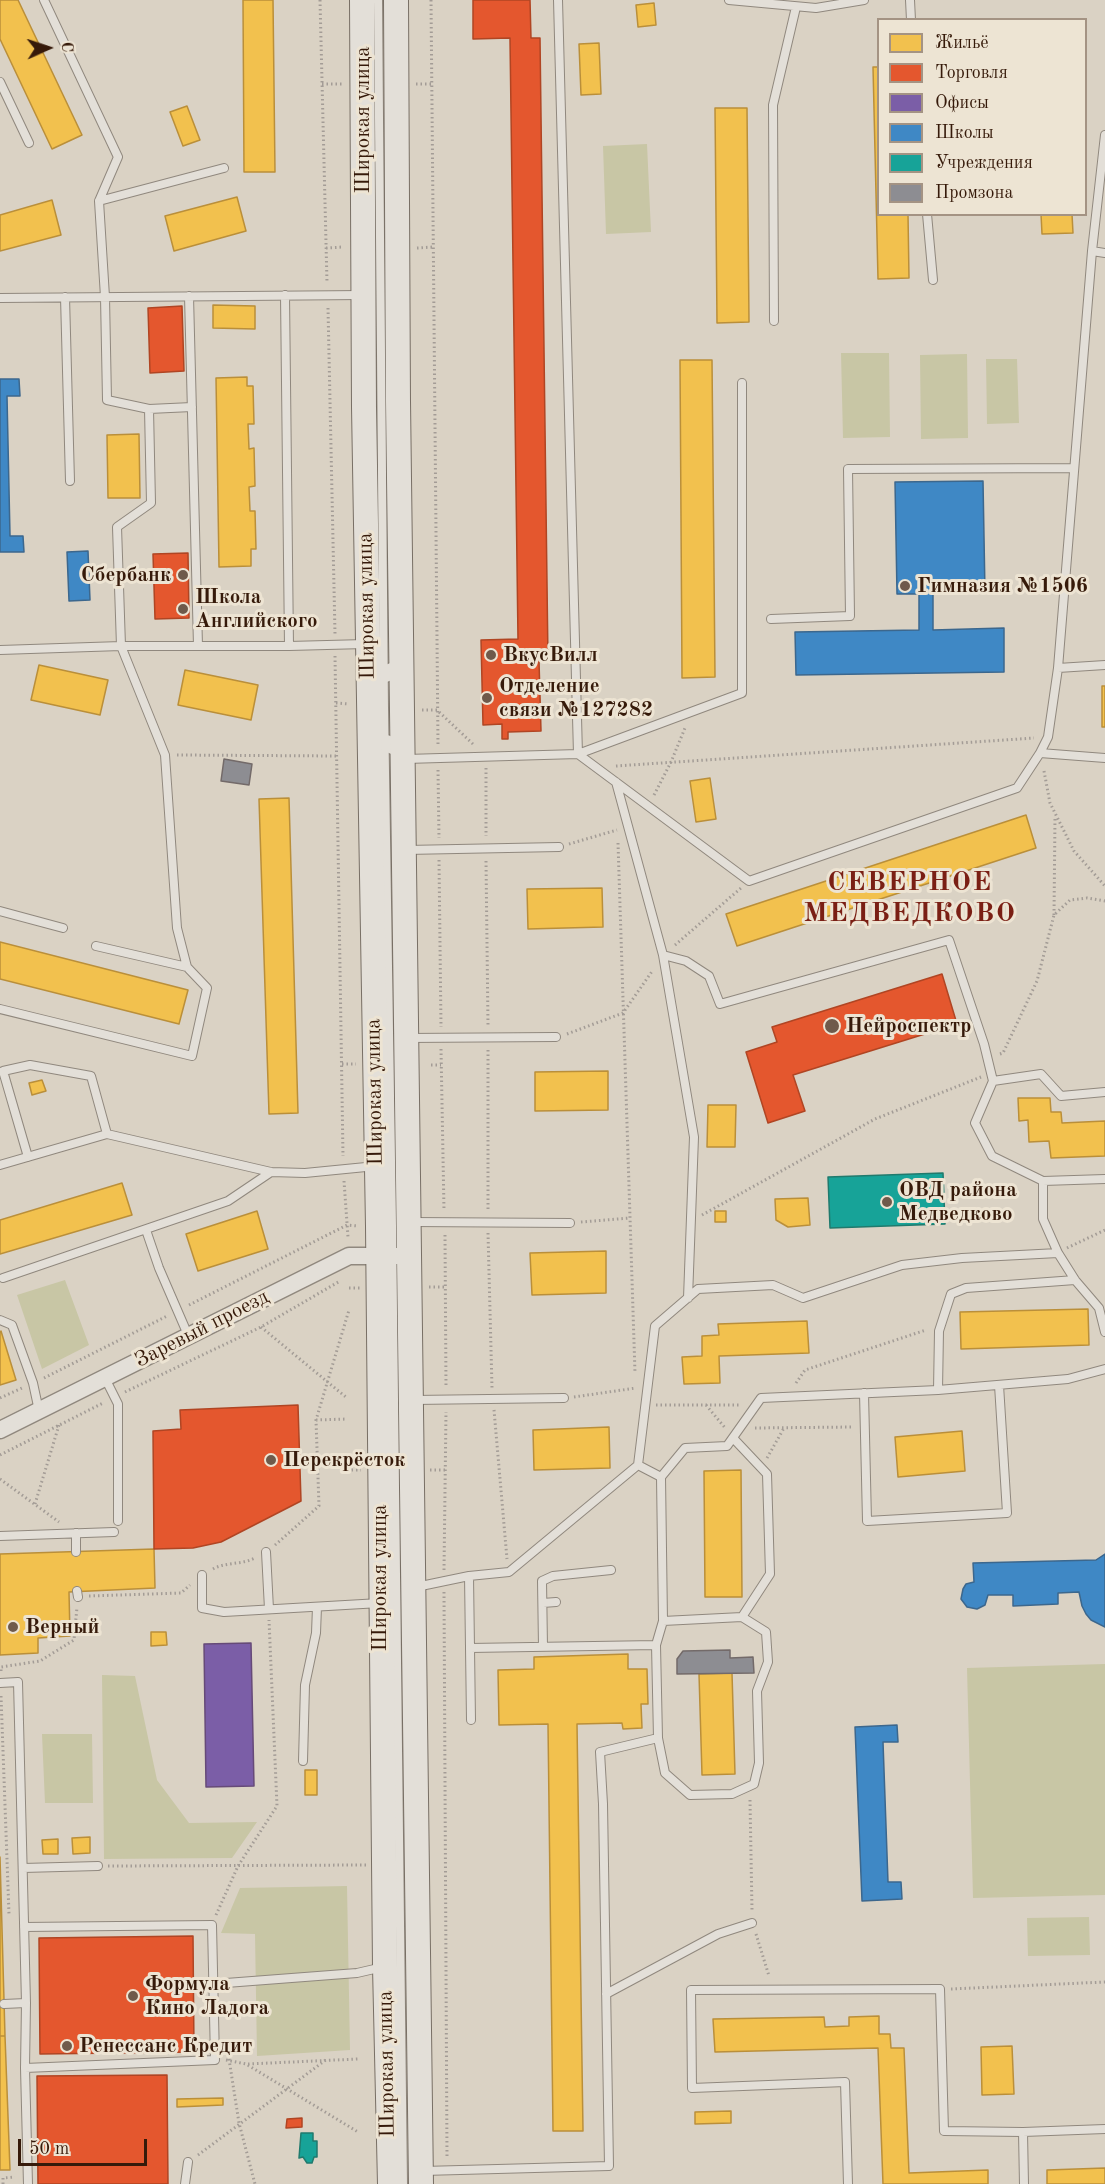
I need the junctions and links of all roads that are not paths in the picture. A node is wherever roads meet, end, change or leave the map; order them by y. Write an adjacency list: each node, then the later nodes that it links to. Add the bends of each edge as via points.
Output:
1 (44, 0): 16 (lane, via 118,157)
2 (362, 0): 22 (main road, Широкая улица)
3 (378, 0): 39 (lane, Широкая улица)
4 (396, 0): 38 (main road, Широкая улица)
5 (558, 0): 43 (lane)
6 (729, 0): 10 (lane)
7 (864, 0): 9 (lane)
8 (910, 0): 11 (lane)
9 (816, 4): 10 (lane)
10 (796, 6): 27 (lane, via 773,105)
11 (911, 18)
12 (0, 82): 14 (lane)
13 (1105, 135): 18 (lane)
14 (29, 143)
15 (224, 168): 16 (lane)
16 (99, 201): 25 (lane)
17 (927, 216): 20 (lane)
18 (1092, 250): 19 (lane); 31 (lane)
19 (1105, 253)
20 (933, 280)
21 (285, 295): 22 (lane); 23 (lane); 36 (lane)
22 (363, 295): 39 (main road, Широкая улица)
23 (189, 296): 25 (lane); 29 (lane)
24 (65, 297): 25 (lane); 26 (lane); 32 (lane)
25 (105, 297): 30 (lane, via 107,400)
26 (0, 298)
27 (774, 321)
28 (742, 384): 43 (lane, via 742,693)
29 (192, 407): 30 (lane); 35 (lane)
30 (148, 409): 34 (lane, via 151,503 117,527)
31 (1074, 468): 33 (lane, via 848,469 850,616); 41 (lane)
32 (70, 481)
33 (771, 619)
34 (121, 646): 35 (lane); 37 (lane); 54 (lane, via 165,755 177,928)
35 (198, 646): 36 (lane)
36 (289, 646): 39 (lane, via 335,644)
37 (0, 650)
38 (402, 657): 39 (street, via 392,673); 46 (main road, Широкая улица)
39 (373, 659): 42 (main road, Широкая улица)
40 (1105, 665): 41 (lane)
41 (1058, 668): 44 (lane, via 1048,737)
42 (377, 752): 46 (street, via 392,744); 63 (main road, Широкая улица); 71 (lane, Широкая улица)
43 (578, 753): 46 (lane); 47 (lane)
44 (1040, 753): 45 (lane); 47 (lane, via 1017,788 749,881)
45 (1105, 758)
46 (403, 759): 49 (main road, Широкая улица)
47 (616, 782): 53 (lane)
48 (559, 847): 49 (lane)
49 (404, 850): 57 (main road, Широкая улица)
50 (0, 911): 51 (lane)
51 (63, 928)
52 (96, 946): 54 (lane)
53 (663, 955): 58 (lane, via 686,961 709,976 720,1004 949,940); 74 (lane, via 694,1137)
54 (187, 967): 55 (lane, via 207,988 192,1056)
55 (0, 1009)
56 (556, 1037): 57 (lane)
57 (407, 1038): 67 (main road, Широкая улица)
58 (992, 1077): 59 (lane, via 1041,1074 1061,1096); 66 (lane, via 975,1123 992,1156)
59 (1105, 1092)
60 (107, 1134): 61 (lane); 61 (lane, via 91,1076 30,1065 3,1071); 64 (lane)
61 (28, 1157): 62 (lane)
62 (0, 1165)
63 (376, 1166): 64 (lane); 71 (main road, Широкая улица)
64 (271, 1172): 69 (lane, via 228,1201)
65 (1105, 1179): 66 (lane)
66 (1043, 1181): 70 (lane, via 1043,1219)
67 (410, 1222): 68 (lane); 71 (main road, Широкая улица)
68 (570, 1223)
69 (146, 1230): 72 (lane); 77 (lane)
70 (1058, 1253): 73 (lane); 74 (lane, via 902,1265 803,1298 773,1285 698,1289)
71 (394, 1256): 77 (street, Заревый проезд, via 349,1256); 84 (main road, Широкая улица); 101 (main road, Широкая улица); 116 (lane, Широкая улица)
72 (3, 1278)
73 (1075, 1280): 76 (lane, via 1099,1308); 81 (lane, via 966,1288 951,1294 939,1331)
74 (688, 1298): 88 (lane, via 655,1326)
75 (0, 1320): 85 (lane, via 12,1325)
76 (1105, 1332)
77 (188, 1335): 79 (street, Заревый проезд)
78 (1105, 1369): 80 (lane, via 1068,1379)
79 (105, 1378): 85 (street, Заревый проезд); 90 (lane, via 118,1404)
80 (999, 1385): 81 (lane); 82 (lane, via 1007,1514 867,1521)
81 (938, 1390): 82 (lane)
82 (864, 1393): 87 (lane, via 761,1398)
83 (564, 1398): 84 (lane)
84 (412, 1400): 99 (main road, Широкая улица)
85 (39, 1411): 86 (street, Заревый проезд)
86 (0, 1430)
87 (733, 1438): 89 (lane, via 727,1446 685,1448); 105 (lane, via 767,1474 770,1574)
88 (638, 1465): 89 (lane); 98 (lane, via 508,1572)
89 (661, 1477): 106 (lane)
90 (118, 1521)
91 (114, 1532): 92 (lane)
92 (76, 1533): 93 (lane); 94 (lane)
93 (0, 1536)
94 (76, 1552)
95 (266, 1552): 104 (lane)
96 (610, 1570): 102 (lane, via 553,1576 543,1581)
97 (202, 1575): 104 (lane, via 202,1608 224,1612)
98 (469, 1576): 99 (lane); 109 (lane)
99 (415, 1588): 117 (main road, Широкая улица)
100 (556, 1602): 102 (lane)
101 (380, 1603): 103 (lane); 116 (main road, Широкая улица)
102 (543, 1603): 108 (lane)
103 (317, 1607): 104 (lane); 113 (lane, via 316,1633 304,1685)
104 (269, 1609)
105 (742, 1617): 106 (lane); 112 (lane, via 766,1632 768,1662 757,1691 759,1763 754,1784 732,1794 690,1795 665,1773)
106 (663, 1621): 107 (lane)
107 (656, 1645): 108 (lane); 112 (lane)
108 (543, 1647): 109 (lane)
109 (470, 1648): 111 (lane)
110 (0, 1683): 115 (lane, via 18,1682)
111 (471, 1720)
112 (658, 1738): 122 (lane, via 600,1752)
113 (303, 1761)
114 (98, 1866): 115 (lane)
115 (22, 1868): 119 (lane)
116 (392, 1904): 117 (lane, via 407,1897); 120 (main road, Широкая улица); 129 (lane, Широкая улица)
117 (417, 1912): 129 (main road, Широкая улица)
118 (752, 1923): 122 (lane, via 718,1934)
119 (24, 1928): 121 (lane, via 212,1924); 123 (lane)
120 (385, 1967): 121 (lane); 132 (main road, Широкая улица)
121 (213, 1984): 125 (lane, via 215,2060)
122 (606, 1994): 129 (lane, via 609,2166 447,2170)
123 (26, 2003): 124 (lane); 125 (lane)
124 (4, 2004)
125 (25, 2068): 130 (lane)
126 (1105, 2129): 127 (lane)
127 (1023, 2132): 133 (lane, via 944,2131 940,1989 691,1990 692,2088 845,2082); 134 (lane)
128 (188, 2162): 131 (lane)
129 (415, 2180)
130 (28, 2184)
131 (185, 2184)
132 (390, 2184)
133 (848, 2184)
134 (1024, 2184)

